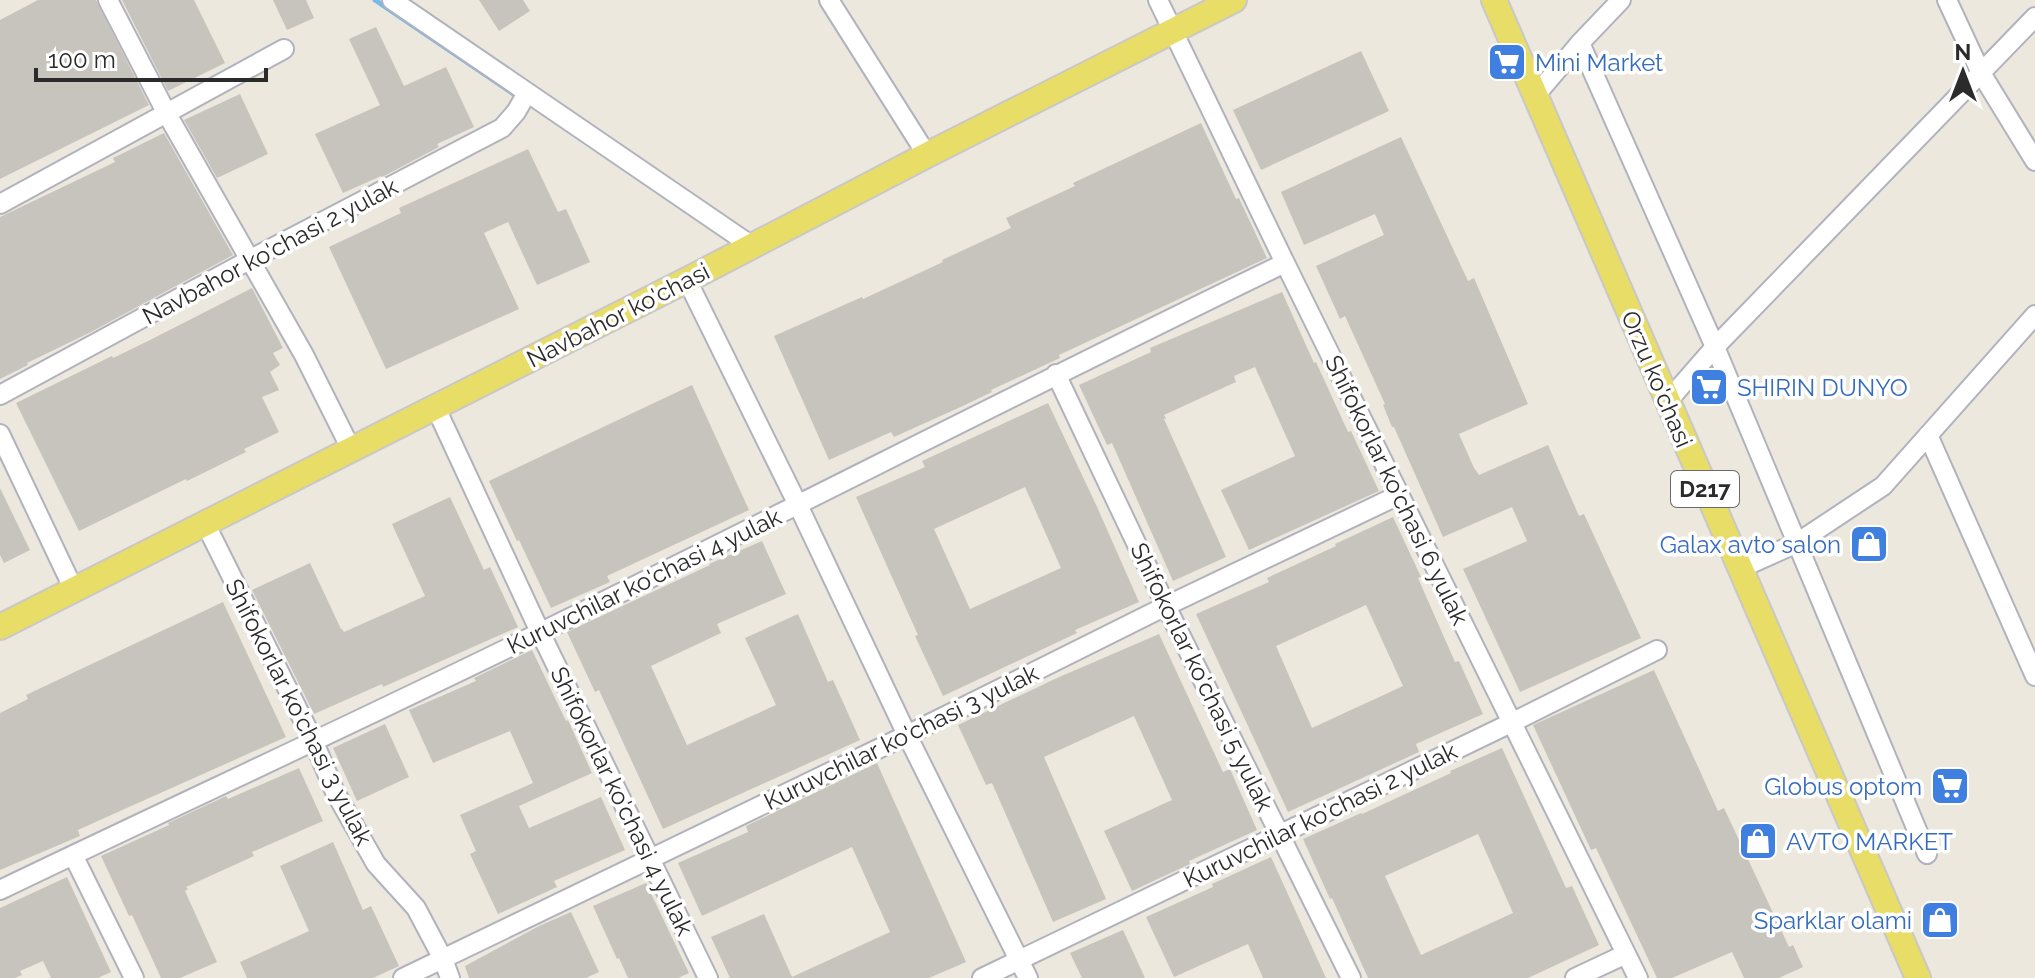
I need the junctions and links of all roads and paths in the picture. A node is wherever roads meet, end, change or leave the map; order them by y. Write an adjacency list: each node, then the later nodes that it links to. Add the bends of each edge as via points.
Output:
1 (108, 0): 16 (street)
2 (392, 0): 15 (street)
3 (829, 0): 17 (street)
4 (1158, 0): 10 (street, Shifokorlar ko'chasi 6 yulak)
5 (1234, 0): 10 (main road, Navbahor ko'chasi)
6 (1494, 0): 14 (main road, Orzu ko'chasi / D217)
7 (1621, 0): 11 (street)
8 (1947, 0): 13 (street)
9 (2035, 17): 13 (street)
10 (1173, 30): 17 (main road, Navbahor ko'chasi); 22 (street, Shifokorlar ko'chasi 6 yulak)
11 (1580, 43): 14 (street); 25 (street)
12 (284, 49): 16 (street)
13 (1981, 73): 18 (street); 25 (street)
14 (1535, 96): 28 (main road, Orzu ko'chasi / D217)
15 (523, 101): 20 (street); 21 (street, Navbahor ko'chasi 2 yulak, via 502,128)
16 (167, 114): 19 (street); 21 (street)
17 (927, 155): 20 (main road, Navbahor ko'chasi)
18 (2035, 161)
19 (0, 204)
20 (752, 246): 23 (main road, Navbahor ko'chasi)
21 (251, 259): 27 (street, Navbahor ko'chasi 2 yulak); 32 (street)
22 (1285, 263): 26 (street, Kuruvchilar ko'chasi 4 yulak); 33 (street, Shifokorlar ko'chasi 6 yulak)
23 (687, 280): 29 (main road, Navbahor ko'chasi); 34 (street)
24 (2033, 327): 31 (street)
25 (1715, 347): 28 (street); 36 (street)
26 (1056, 374): 34 (street, Kuruvchilar ko'chasi 4 yulak); 39 (street, Shifokorlar ko'chasi 5 yulak)
27 (0, 395)
28 (1667, 402): 37 (main road, Orzu ko'chasi / D217)
29 (435, 406): 32 (main road, Navbahor ko'chasi); 41 (street, Shifokorlar ko'chasi 4 yulak)
30 (0, 434): 38 (street)
31 (1928, 435): 36 (street, via 1883,486); 43 (street)
32 (351, 449): 35 (main road, Navbahor ko'chasi)
33 (1399, 495): 39 (street, Kuruvchilar ko'chasi 3 yulak); 44 (street, Shifokorlar ko'chasi 6 yulak)
34 (798, 505): 41 (street, Kuruvchilar ko'chasi 4 yulak); 45 (street)
35 (205, 523): 38 (main road, Navbahor ko'chasi); 46 (street, Shifokorlar ko'chasi 3 yulak)
36 (1797, 543): 37 (street); 48 (street)
37 (1739, 569): 64 (main road, Orzu ko'chasi / D217)
38 (74, 590): 40 (main road, Navbahor ko'chasi)
39 (1166, 606): 45 (street, Kuruvchilar ko'chasi 3 yulak); 47 (street, Shifokorlar ko'chasi 5 yulak)
40 (0, 627)
41 (540, 632): 46 (street, Kuruvchilar ko'chasi 4 yulak); 50 (street, Shifokorlar ko'chasi 4 yulak)
42 (1657, 650): 44 (street, Kuruvchilar ko'chasi 2 yulak)
43 (2035, 676)
44 (1513, 722): 47 (street, Kuruvchilar ko'chasi 2 yulak); 52 (street, Shifokorlar ko'chasi 6 yulak)
45 (907, 735): 50 (street, Kuruvchilar ko'chasi 3 yulak); 54 (street)
46 (313, 740): 49 (street, Kuruvchilar ko'chasi 4 yulak); 53 (street, Shifokorlar ko'chasi 3 yulak, via 376,864 416,908)
47 (1279, 835): 54 (street, Kuruvchilar ko'chasi 2 yulak); 61 (street, Shifokorlar ko'chasi 5 yulak)
48 (1927, 854)
49 (73, 855): 51 (street, Kuruvchilar ko'chasi 4 yulak); 55 (street)
50 (650, 859): 53 (street, Kuruvchilar ko'chasi 3 yulak); 58 (street, Shifokorlar ko'chasi 4 yulak)
51 (0, 890)
52 (1626, 954): 62 (street); 63 (street, Shifokorlar ko'chasi 6 yulak)
53 (443, 959): 56 (street, Kuruvchilar ko'chasi 3 yulak); 57 (street, Shifokorlar ko'chasi 3 yulak)
54 (1019, 960): 59 (street, Kuruvchilar ko'chasi 2 yulak); 60 (street)
55 (134, 978)
56 (403, 978)
57 (450, 978)
58 (708, 978)
59 (982, 978)
60 (1028, 978)
61 (1351, 978)
62 (1575, 978)
63 (1638, 978)
64 (1918, 978)

